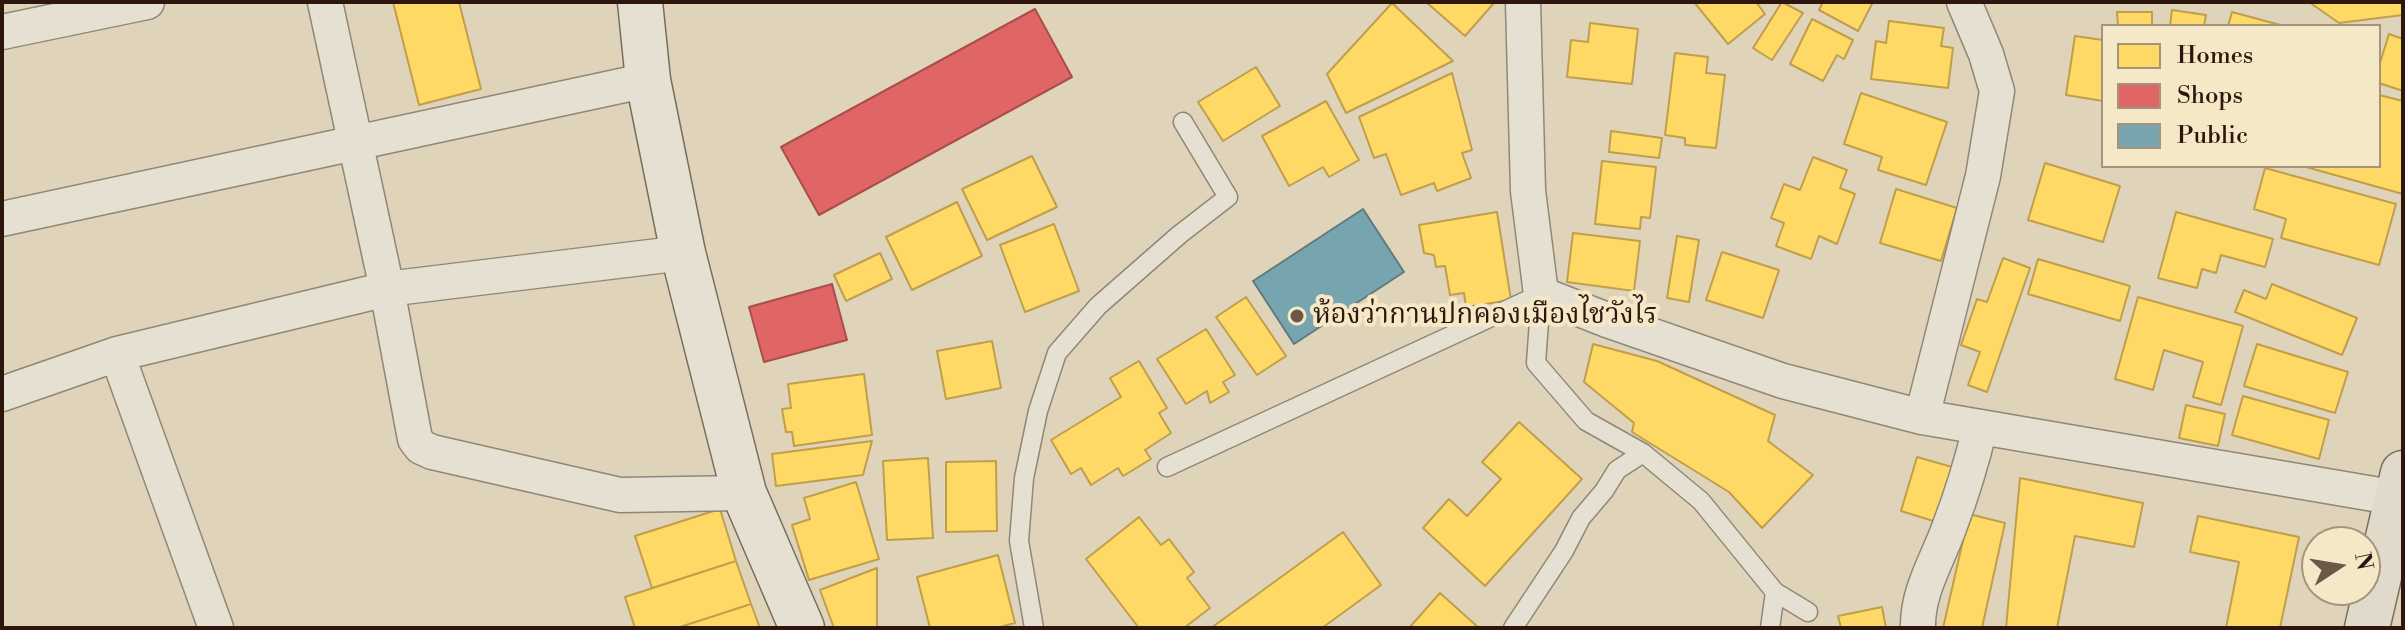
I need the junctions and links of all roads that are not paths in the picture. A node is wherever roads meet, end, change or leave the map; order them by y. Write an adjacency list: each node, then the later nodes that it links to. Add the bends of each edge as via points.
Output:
1 (147, 2): 6 (street)
2 (325, 2): 9 (street)
3 (640, 2): 7 (street)
4 (1523, 2): 13 (street, via 1528,191)
5 (1964, 2): 16 (street, via 1997,91 1983,176)
6 (2, 32)
7 (648, 80): 9 (street); 11 (street)
8 (1183, 122): 26 (lane, via 1228,197 1098,306 1057,353 1024,478 1019,541)
9 (356, 143): 10 (street); 12 (street)
10 (2, 219)
11 (683, 253): 12 (street); 21 (street)
12 (387, 289): 14 (street); 21 (street, via 415,439 421,447 620,495)
13 (1541, 294): 16 (street, via 1783,381); 18 (lane, via 1536,363 1586,421); 19 (lane)
14 (117, 354): 15 (street); 24 (street)
15 (5, 382)
16 (1922, 417): 17 (street)
17 (1980, 427): 20 (street); 29 (street, via 1967,483 1928,575)
18 (1643, 453): 22 (lane, via 1701,501); 27 (lane, via 1617,470 1581,518)
19 (1167, 467)
20 (2400, 486): 30 (main road)
21 (744, 493): 25 (street)
22 (1775, 592): 23 (lane); 28 (lane)
23 (1808, 612)
24 (216, 628)
25 (802, 628)
26 (1034, 628)
27 (1513, 628)
28 (1770, 628)
29 (1918, 628)
30 (2367, 628)

